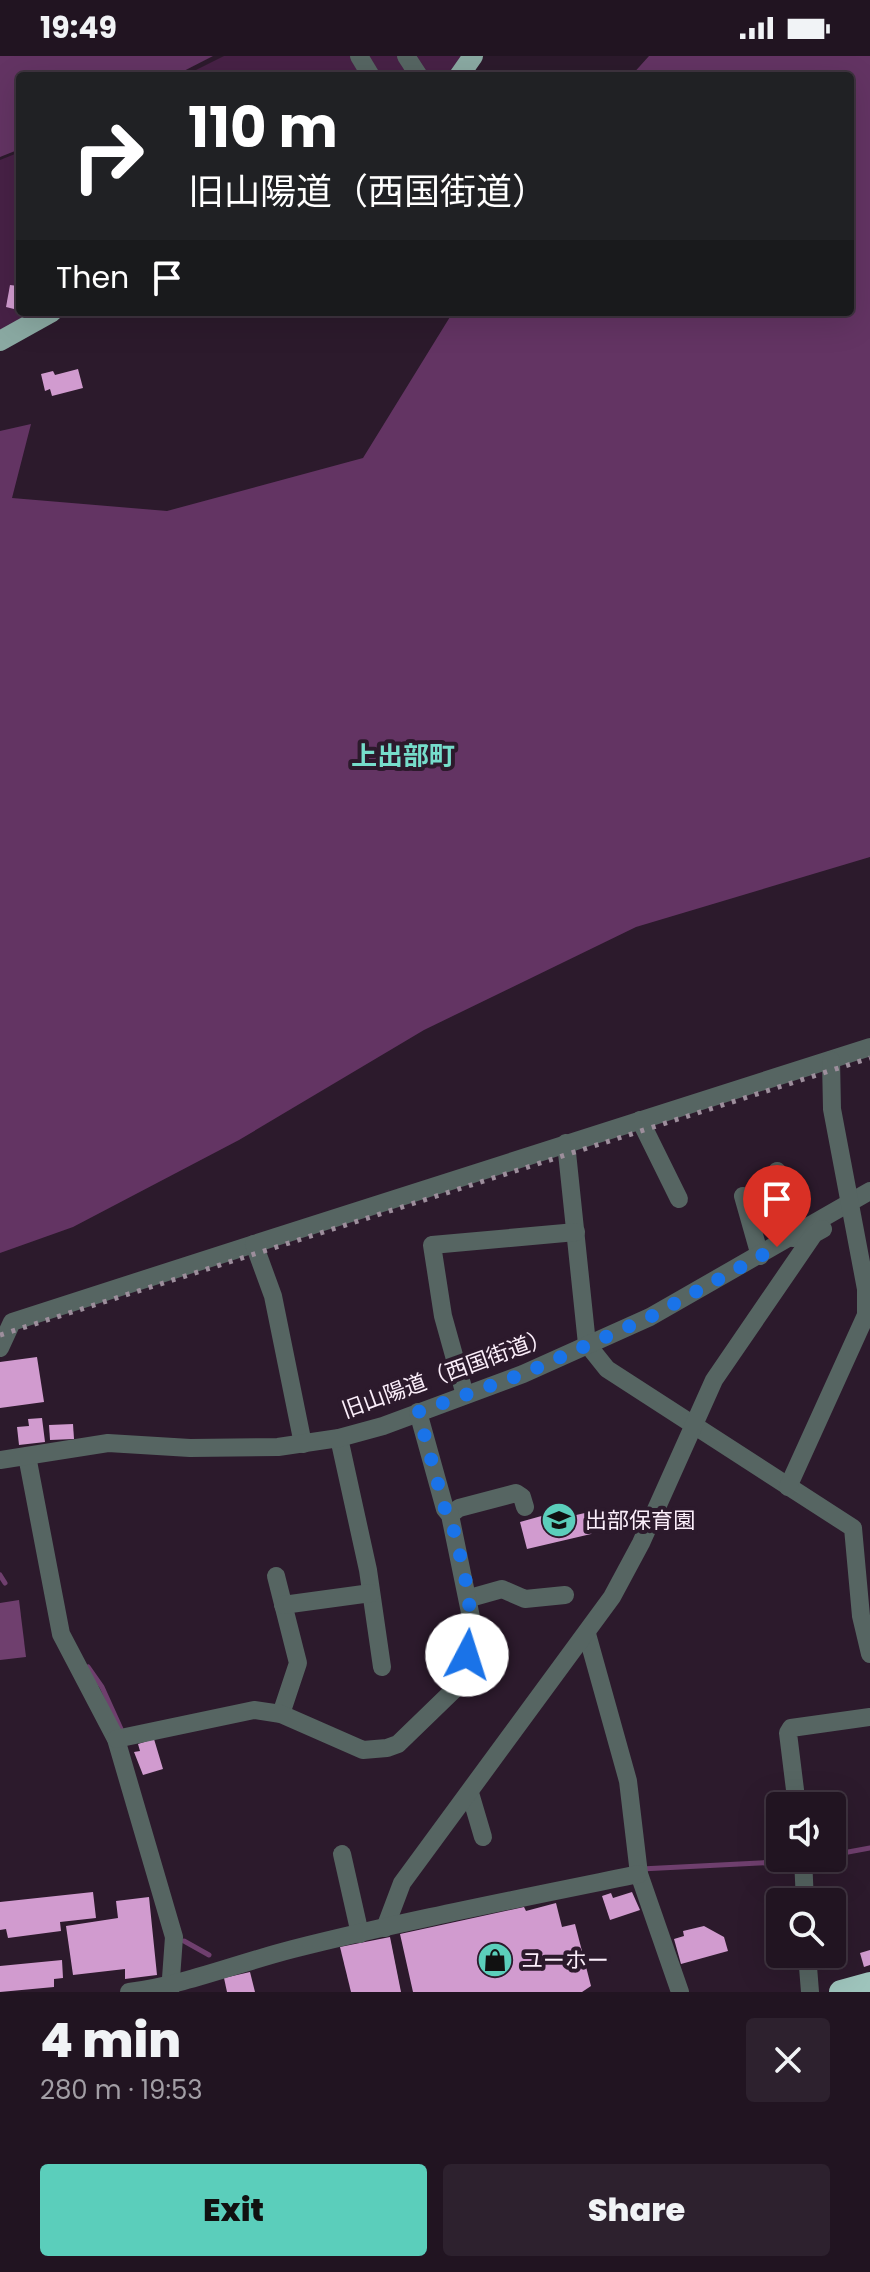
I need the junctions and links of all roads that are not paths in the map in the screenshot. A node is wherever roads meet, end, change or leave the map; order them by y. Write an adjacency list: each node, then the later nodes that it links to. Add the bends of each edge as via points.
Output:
1 (45, 316): 2 (main road)
2 (0, 341)
3 (870, 1047): 4 (street)
4 (831, 1060): 5 (street); 11 (street, via 832,1109)
5 (640, 1120): 6 (street); 10 (street)
6 (566, 1143): 12 (street); 14 (street)
7 (777, 1171): 13 (street)
8 (870, 1191): 11 (street, 旧山陽道（西国街道）)
9 (743, 1196): 15 (street)
10 (679, 1199)
11 (849, 1202): 13 (street, 旧山陽道（西国街道）); 16 (street); 22 (street, via 840,1218 814,1234 714,1380)
12 (576, 1232): 18 (street); 20 (street, via 432,1245 443,1316)
13 (793, 1238): 15 (street, 旧山陽道（西国街道）)
14 (254, 1244): 19 (street, via 12,1322); 24 (street, via 273,1296)
15 (760, 1256): 18 (street, 旧山陽道（西国街道）, via 650,1317)
16 (865, 1256): 17 (street)
17 (868, 1289): 27 (street, via 863,1328)
18 (587, 1344): 20 (street, 旧山陽道（西国街道）); 22 (street, via 607,1369)
19 (0, 1348)
20 (465, 1395): 21 (street, 旧山陽道（西国街道）)
21 (418, 1412): 23 (street, 旧山陽道（西国街道）); 29 (street)
22 (694, 1423): 27 (street); 36 (street, via 641,1543)
23 (339, 1438): 24 (street, 旧山陽道（西国街道）); 32 (street)
24 (303, 1444): 25 (street, 旧山陽道（西国街道）, via 218,1449 108,1443)
25 (27, 1456): 26 (street, 旧山陽道（西国街道）); 41 (street, via 61,1634)
26 (0, 1460)
27 (788, 1487): 30 (street)
28 (525, 1507): 29 (street, via 516,1493)
29 (450, 1515): 34 (street)
30 (861, 1528): 37 (street, via 861,1616)
31 (276, 1576): 35 (street)
32 (371, 1593): 35 (street); 38 (street)
33 (565, 1595): 34 (street, via 525,1599 502,1589)
34 (470, 1598): 39 (street, via 473,1627 461,1683 398,1744 363,1750)
35 (283, 1605): 39 (street, via 298,1663)
36 (587, 1634): 43 (street); 46 (street, via 628,1781)
37 (870, 1654)
38 (382, 1667)
39 (281, 1714): 41 (street, via 254,1710)
40 (870, 1717): 42 (street, via 791,1728)
41 (116, 1739): 51 (street, via 174,1937)
42 (795, 1792)
43 (470, 1793): 44 (street); 47 (street, via 402,1883)
44 (483, 1837)
45 (342, 1854): 48 (street)
46 (639, 1871): 47 (street); 53 (street)
47 (385, 1928): 48 (street)
48 (360, 1934): 51 (street, via 197,1975)
49 (808, 1968): 54 (street)
50 (870, 1984): 55 (highway)
51 (170, 1989): 52 (street)
52 (129, 1992)
53 (680, 1992)
54 (810, 1992)
55 (841, 1992)

